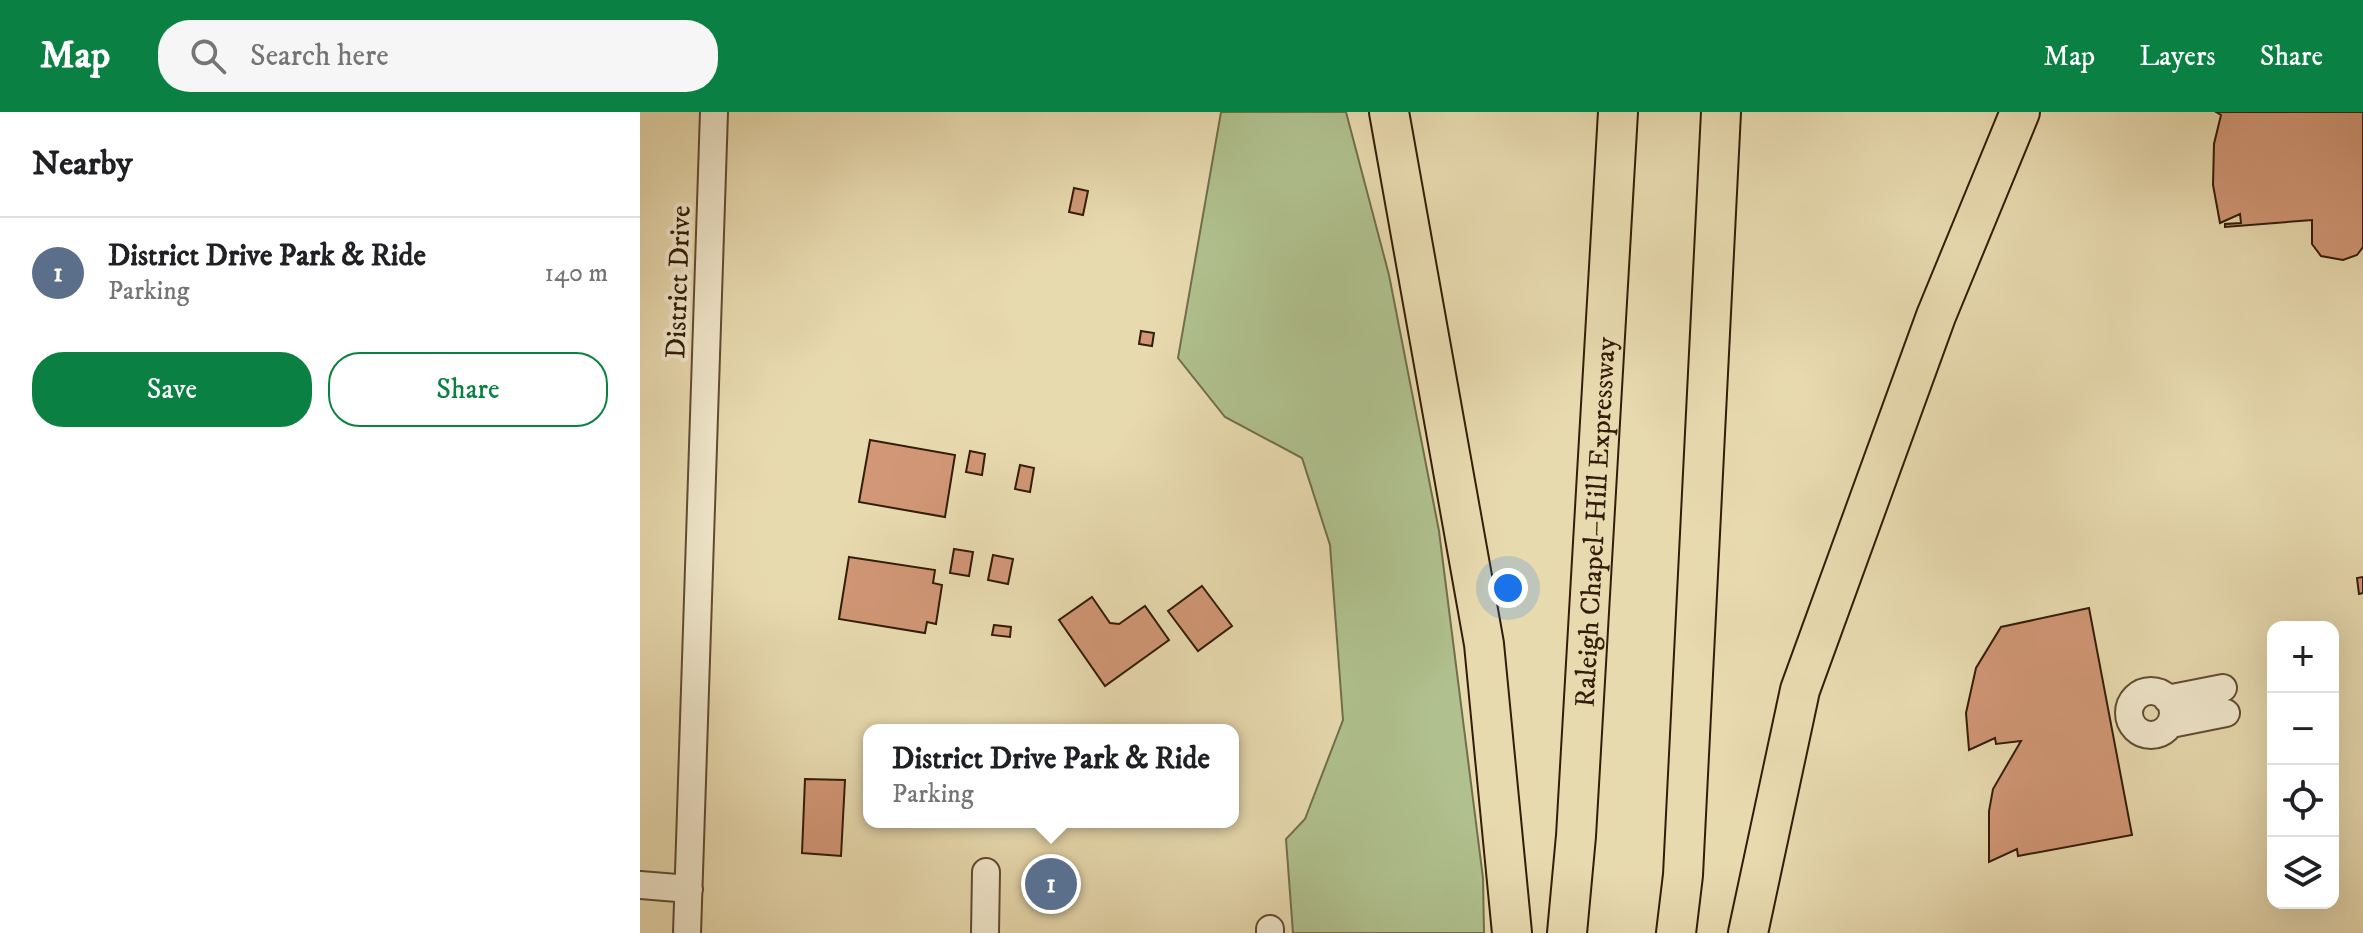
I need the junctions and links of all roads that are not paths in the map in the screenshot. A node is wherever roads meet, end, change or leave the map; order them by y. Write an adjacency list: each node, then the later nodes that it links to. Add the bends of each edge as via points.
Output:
1 (714, 112): 10 (street, District Drive)
2 (1389, 112): 13 (highway, via 1484,644)
3 (1618, 112): 14 (highway, Raleigh Chapel–Hill Expressway)
4 (1721, 112): 15 (highway)
5 (2020, 112): 16 (highway, via 1936,316 1800,690)
6 (2224, 700): 7 (street)
7 (2169, 711)
8 (986, 872): 12 (street)
9 (640, 885): 10 (street)
10 (689, 889): 11 (street, District Drive)
11 (687, 933)
12 (985, 933)
13 (1512, 933)
14 (1567, 933)
15 (1676, 933)
16 (1748, 933)

